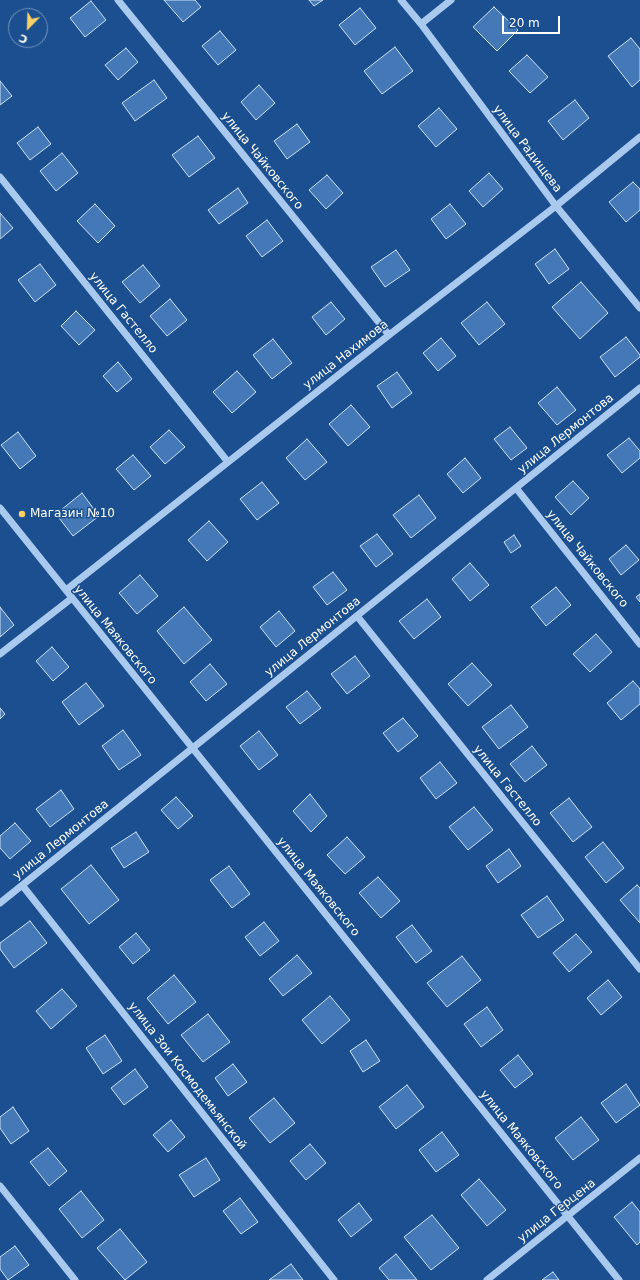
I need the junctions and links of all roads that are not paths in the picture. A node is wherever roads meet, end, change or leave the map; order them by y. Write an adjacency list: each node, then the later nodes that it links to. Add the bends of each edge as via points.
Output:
1 (118, 0): 9 (street, улица Чайковского)
2 (401, 0): 4 (street, улица Радищева)
3 (451, 0): 4 (street)
4 (420, 24): 7 (street, улица Радищева)
5 (640, 137): 7 (street, улица Нахимова)
6 (0, 177): 11 (street, улица Гастелло)
7 (556, 206): 8 (street, улица Радищева); 9 (street, улица Нахимова)
8 (640, 308)
9 (389, 335): 11 (street, улица Нахимова)
10 (640, 388): 12 (street, улица Лермонтова)
11 (228, 462): 14 (street, улица Нахимова)
12 (516, 488): 16 (street, улица Лермонтова); 17 (street, улица Чайковского)
13 (0, 508): 14 (street, улица Маяковского)
14 (66, 590): 15 (street, улица Маяковского)
15 (72, 598): 18 (street); 19 (street, улица Маяковского)
16 (357, 616): 19 (street, улица Лермонтова); 22 (street, улица Гастелло)
17 (640, 644)
18 (0, 654)
19 (192, 748): 20 (street, улица Лермонтова); 25 (street, улица Маяковского)
20 (22, 886): 21 (street, улица Лермонтова); 27 (street, улица Зои Космодемьянской)
21 (0, 903)
22 (640, 969)
23 (640, 1158): 25 (street, улица Герцена)
24 (0, 1186): 26 (street)
25 (568, 1216): 28 (street, улица Герцена); 29 (street, улица Маяковского)
26 (75, 1280)
27 (334, 1280)
28 (487, 1280)
29 (619, 1280)

